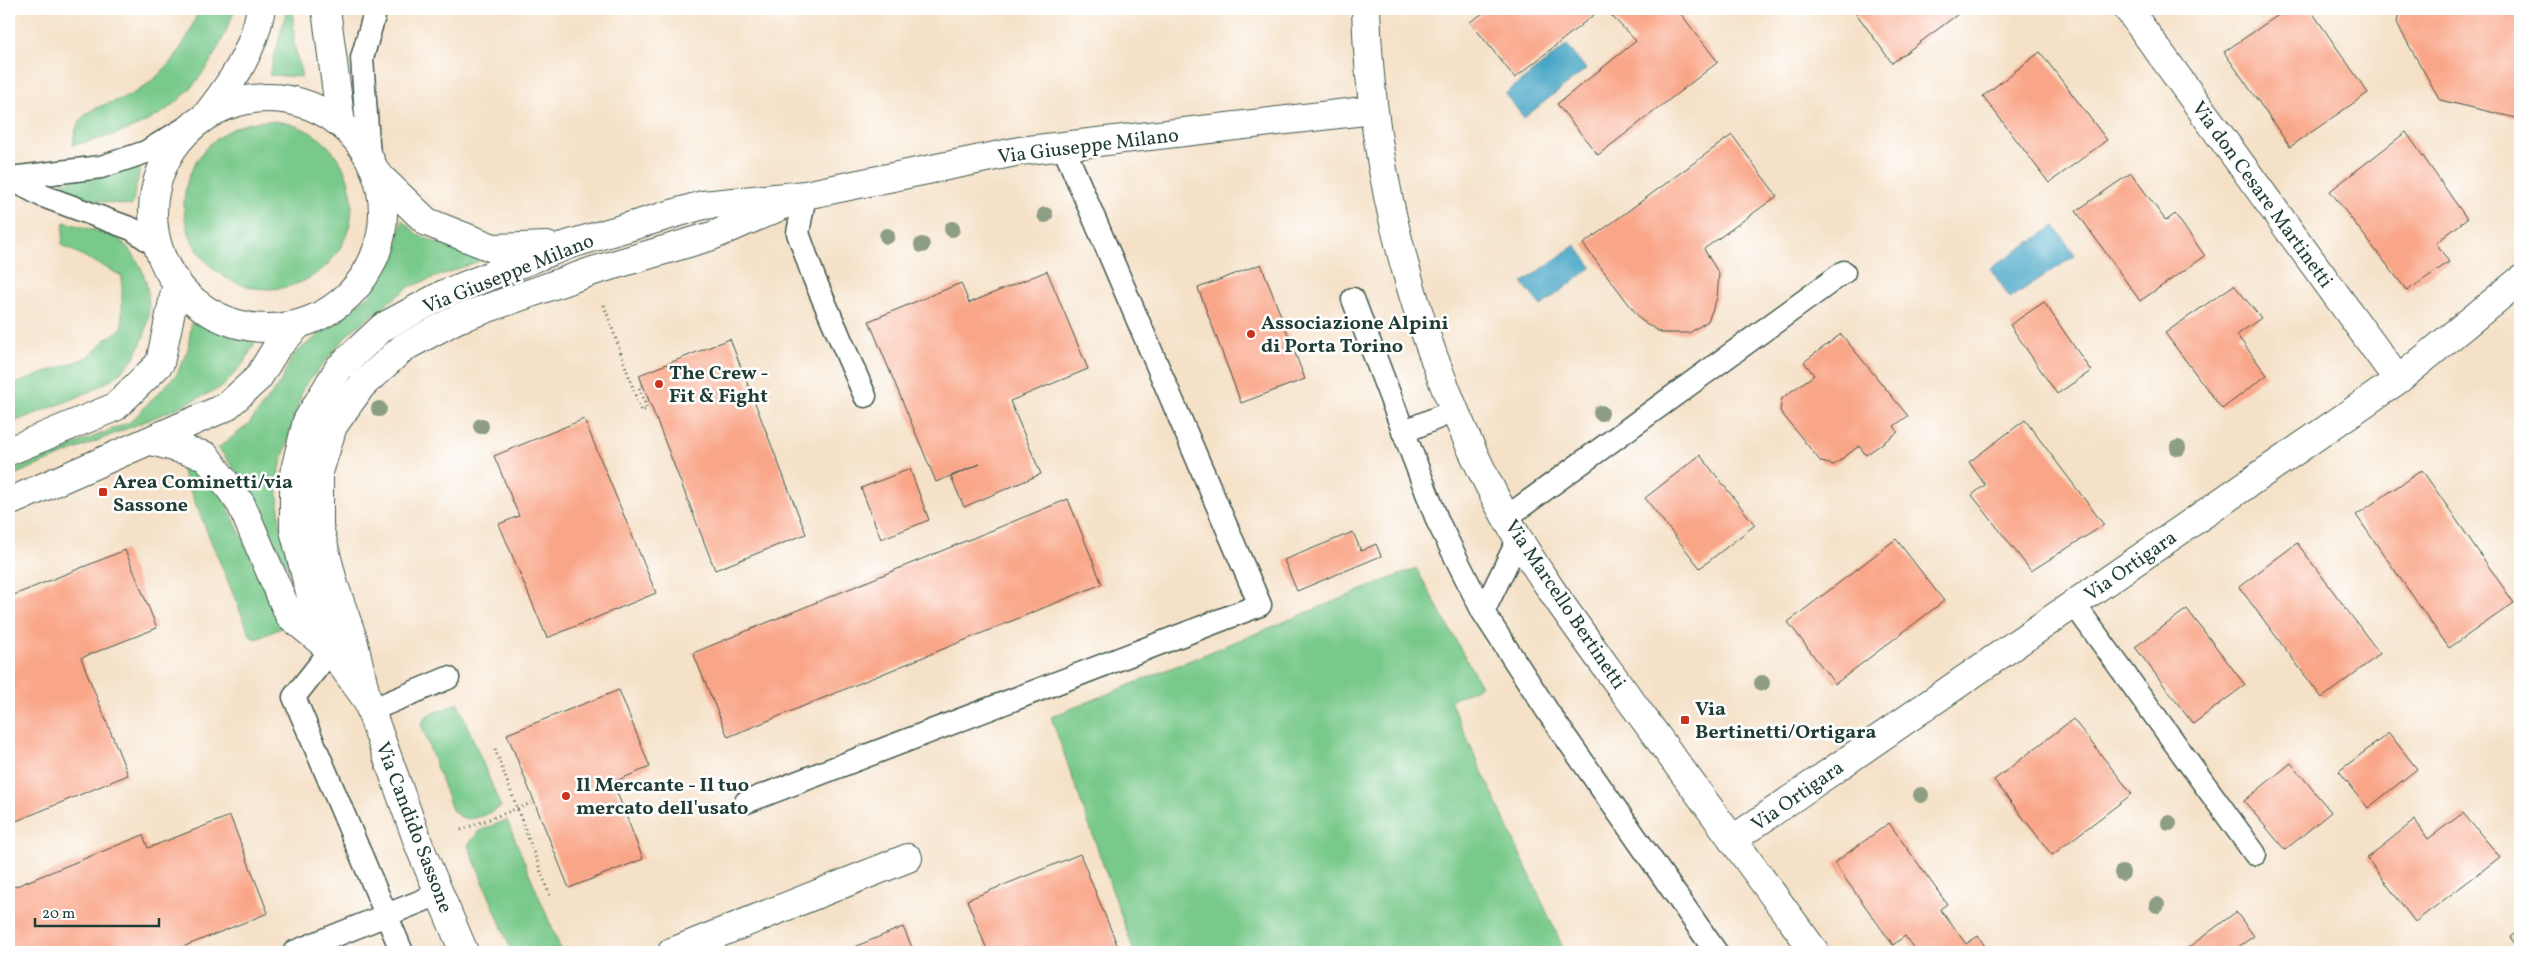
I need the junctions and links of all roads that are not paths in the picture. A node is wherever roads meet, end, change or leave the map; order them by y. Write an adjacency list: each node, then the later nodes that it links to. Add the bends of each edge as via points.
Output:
1 (262, 9): 7 (street, via 257,32 237,75)
2 (326, 9): 8 (street)
3 (376, 9): 10 (lane, via 362,58)
4 (1366, 9): 6 (street, Via Marcello Bertinetti)
5 (2128, 9): 20 (street, Via don Cesare Martinetti)
6 (1373, 110): 9 (street, Via Giuseppe Milano); 22 (street, Via Marcello Bertinetti, via 1385,188 1402,258)
7 (207, 115): 8 (street, via 230,104 278,98 302,102); 11 (lane, via 146,152 102,167); 14 (street, via 186,132 170,152 160,172 154,193 153,220)
8 (341, 124): 10 (street)
9 (1063, 146): 12 (street, Via Giuseppe Milano, via 1020,151); 34 (lane, via 1260,605)
10 (373, 166): 13 (street, via 427,222 493,248); 19 (street, via 383,201 377,253 352,292 335,307)
11 (10, 178): 14 (lane, via 43,196 132,229)
12 (805, 195): 13 (street, Via Giuseppe Milano, via 703,206); 21 (lane, via 798,233); 27 (street, Via Giuseppe Milano, via 712,236 594,271 457,319 402,348 362,385 333,426)
13 (566, 245): 27 (street, Via Giuseppe Milano, via 444,294 383,327 339,368 307,421 294,474)
14 (158, 247): 17 (street)
15 (1844, 272): 28 (lane)
16 (2520, 280): 20 (street, Via Ortigara)
17 (177, 282): 19 (street, via 186,294 218,316 255,327); 25 (street, via 160,363 115,407)
18 (1353, 299): 23 (lane)
19 (299, 324): 24 (street, via 277,347 258,378 226,407)
20 (2398, 380): 29 (street, Via Ortigara)
21 (865, 396)
22 (1456, 410): 23 (lane); 28 (street, Via Marcello Bertinetti)
23 (1403, 432): 30 (lane, via 1438,522)
24 (152, 442): 26 (street); 31 (street, via 206,456 241,504 289,615)
25 (9, 451)
26 (9, 502)
27 (307, 528): 31 (street, Via Candido Sassone, via 311,596); 33 (street, Via Candido Sassone, via 334,584 353,639)
28 (1513, 528): 30 (lane); 35 (street, Via Marcello Bertinetti, via 1554,595)
29 (2074, 604): 35 (street, Via Ortigara); 36 (lane)
30 (1482, 612): 44 (lane, via 1622,820)
31 (331, 650): 33 (street, Via Candido Sassone); 39 (lane, via 294,697)
32 (448, 678): 33 (lane)
33 (369, 705): 38 (street, Via Candido Sassone)
34 (746, 802)
35 (1732, 840): 45 (street, Via Marcello Bertinetti)
36 (2256, 854)
37 (908, 858): 43 (street)
38 (439, 894): 39 (lane); 42 (street, Via Candido Sassone)
39 (386, 915): 40 (lane); 41 (lane)
40 (294, 952)
41 (402, 952)
42 (464, 952)
43 (672, 952)
44 (1716, 952)
45 (1815, 952)

